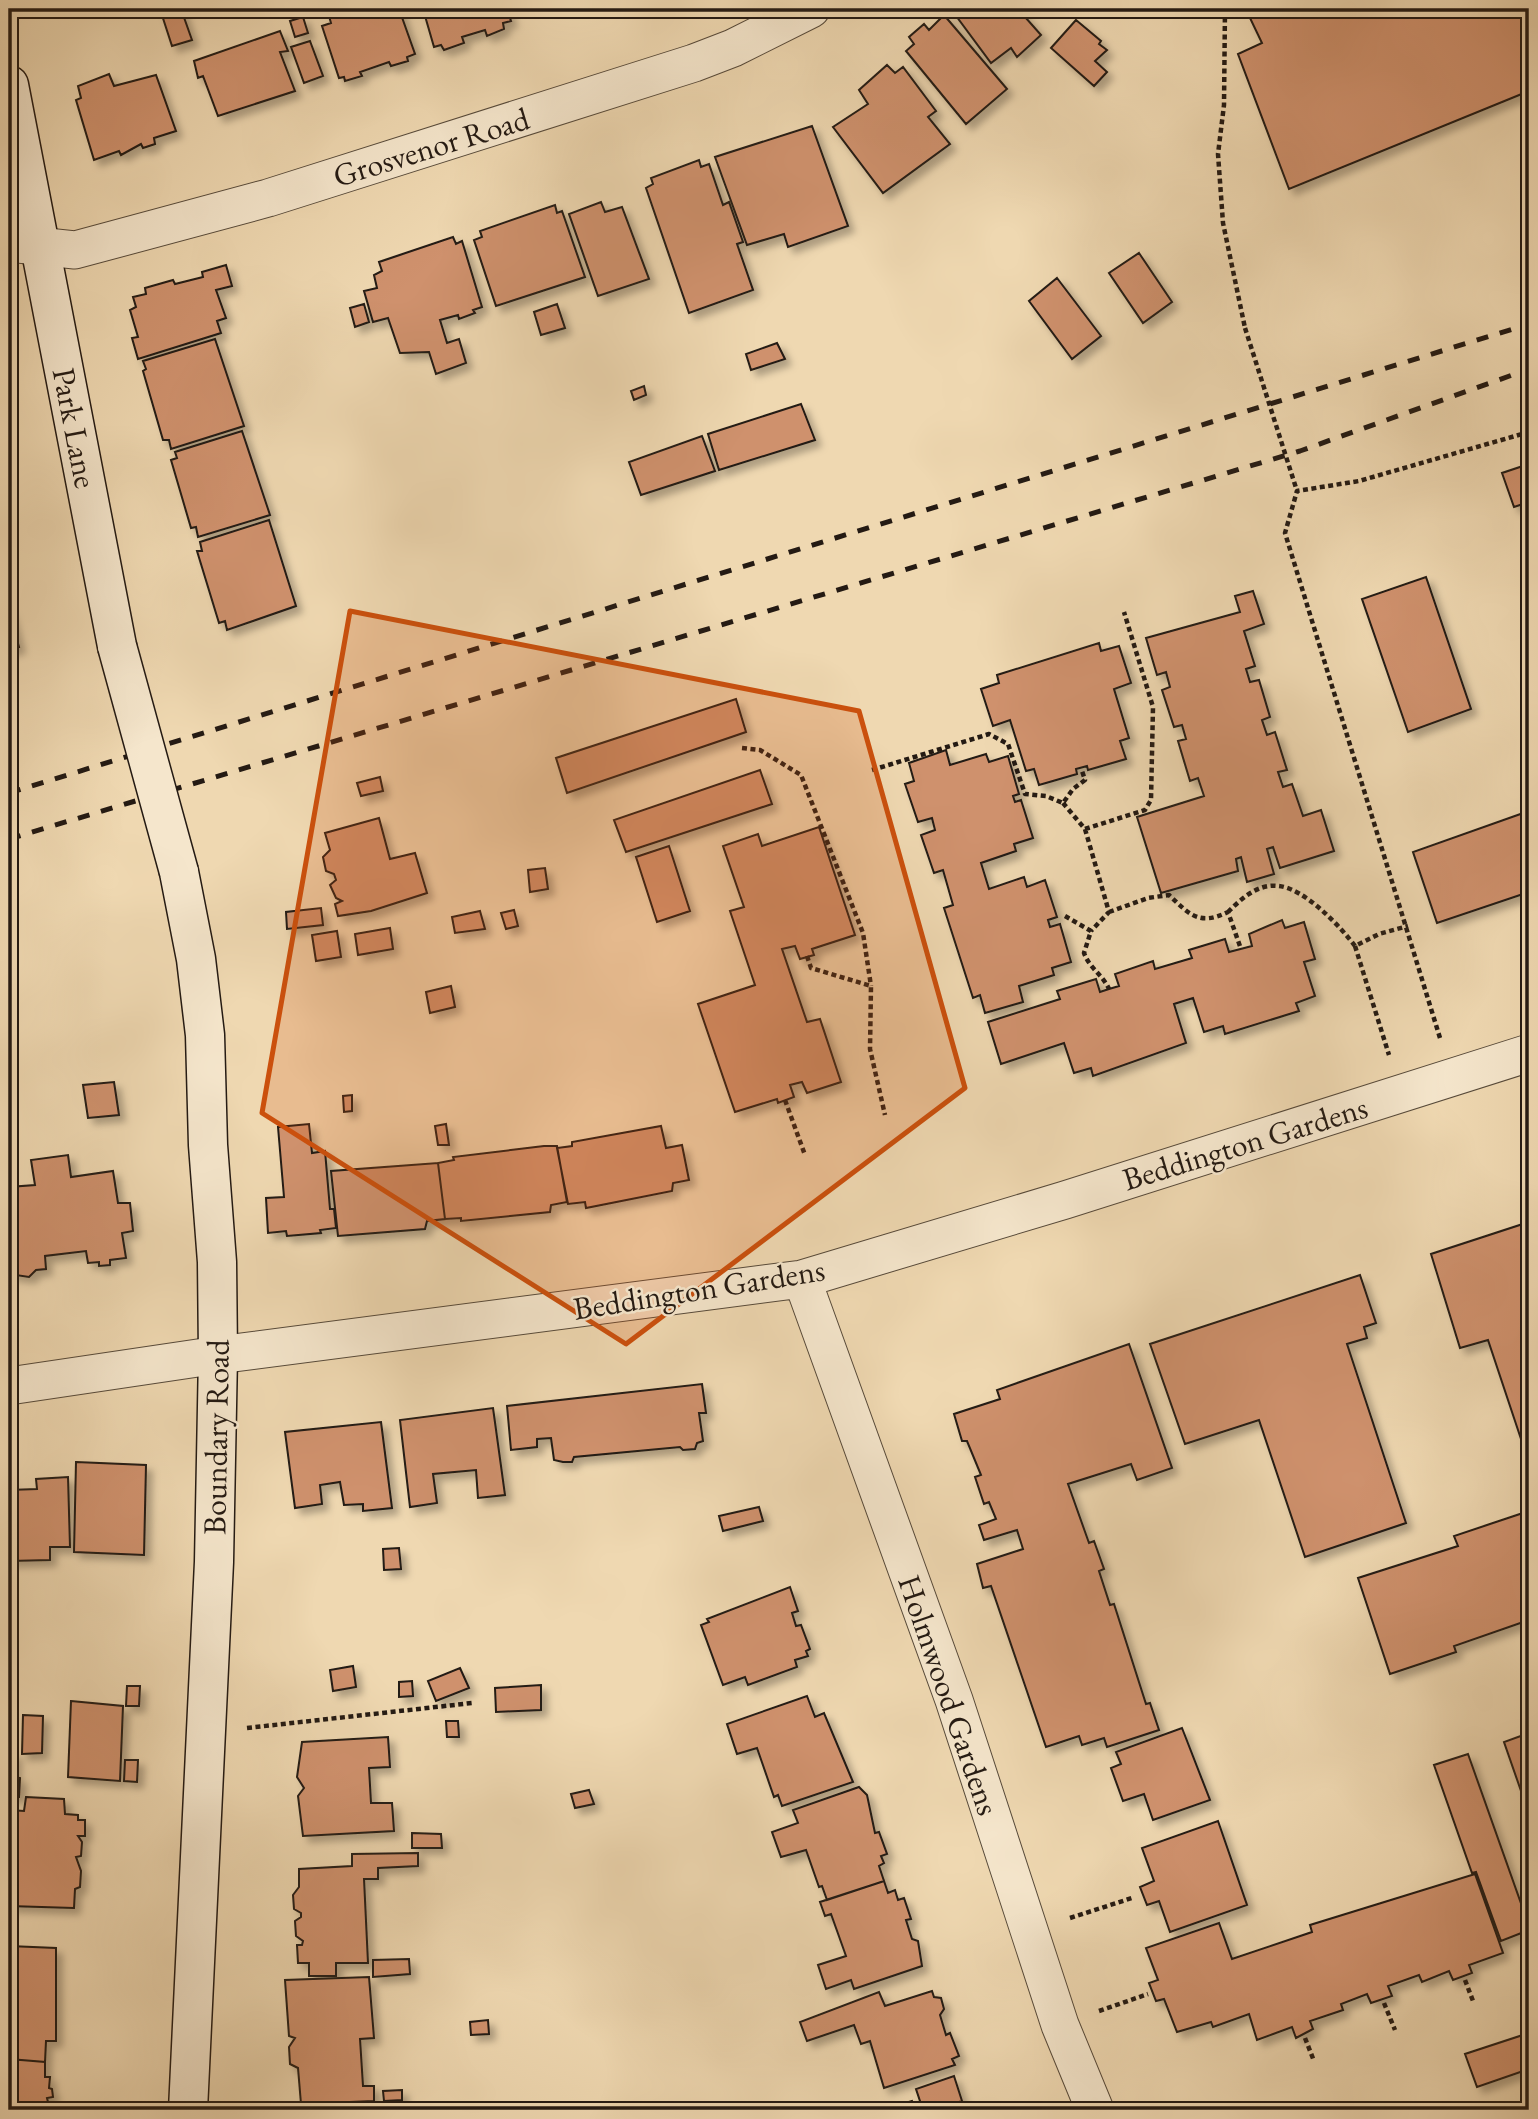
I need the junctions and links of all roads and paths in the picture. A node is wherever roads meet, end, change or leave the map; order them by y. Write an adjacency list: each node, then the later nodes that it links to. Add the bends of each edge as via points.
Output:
1 (811, 9): 3 (street, Grosvenor Road)
2 (1224, 9): 7 (path, bridge, via 1224,105 1218,153 1223,223 1245,328)
3 (765, 20): 5 (street, Grosvenor Road, via 694,63 268,198 75,250)
4 (9, 85): 5 (main road, Park Lane)
5 (24, 244): 10 (main road, Park Lane, bridge)
6 (1529, 432): 7 (path, via 1359,481)
7 (1297, 491): 18 (path, via 1285,533)
8 (1124, 612): 14 (path, via 1153,707 1151,800 1145,810)
9 (742, 748): 23 (path, via 760,750 802,775 863,933)
10 (150, 769): 32 (main road, Boundary Road, bridge, via 179,872 205,1035)
11 (872, 770): 13 (path, via 989,734 1008,744 1025,794)
12 (1082, 771): 13 (path, via 1085,780)
13 (1063, 803): 14 (path)
14 (1085, 829): 15 (path)
15 (1109, 912): 16 (path, via 1169,895 1194,916 1211,920); 19 (path)
16 (1228, 912): 20 (path, via 1245,895 1280,886 1338,924); 21 (path)
17 (1065, 916): 19 (path)
18 (1408, 926): 20 (path); 26 (path)
19 (1091, 932): 24 (path, via 1083,953 1090,969 1103,976)
20 (1355, 946): 27 (path)
21 (1241, 949)
22 (807, 956): 23 (path, via 811,968)
23 (871, 986): 29 (path, via 870,1049)
24 (1109, 989)
25 (1529, 1052): 26 (street, Beddington Gardens)
26 (1452, 1079): 27 (street, Beddington Gardens)
27 (1401, 1094): 31 (street, Beddington Gardens)
28 (785, 1100): 30 (path)
29 (885, 1115)
30 (805, 1155)
31 (802, 1279): 32 (street, Beddington Gardens); 37 (street, Holmwood Gardens, via 954,1700)
32 (218, 1355): 33 (street, Beddington Gardens); 35 (main road, Boundary Road, via 214,1562)
33 (9, 1386)
34 (472, 1703): 35 (path)
35 (204, 1733): 46 (main road, Boundary Road)
36 (1132, 1898): 37 (path)
37 (1028, 1932): 42 (street, Holmwood Gardens)
38 (1465, 1980): 40 (path)
39 (1148, 1994): 42 (path)
40 (1473, 2001)
41 (1384, 2003): 43 (path)
42 (1060, 2025): 47 (street, Holmwood Gardens)
43 (1395, 2030)
44 (1305, 2038): 45 (path)
45 (1314, 2061)
46 (188, 2110)
47 (1095, 2110)

